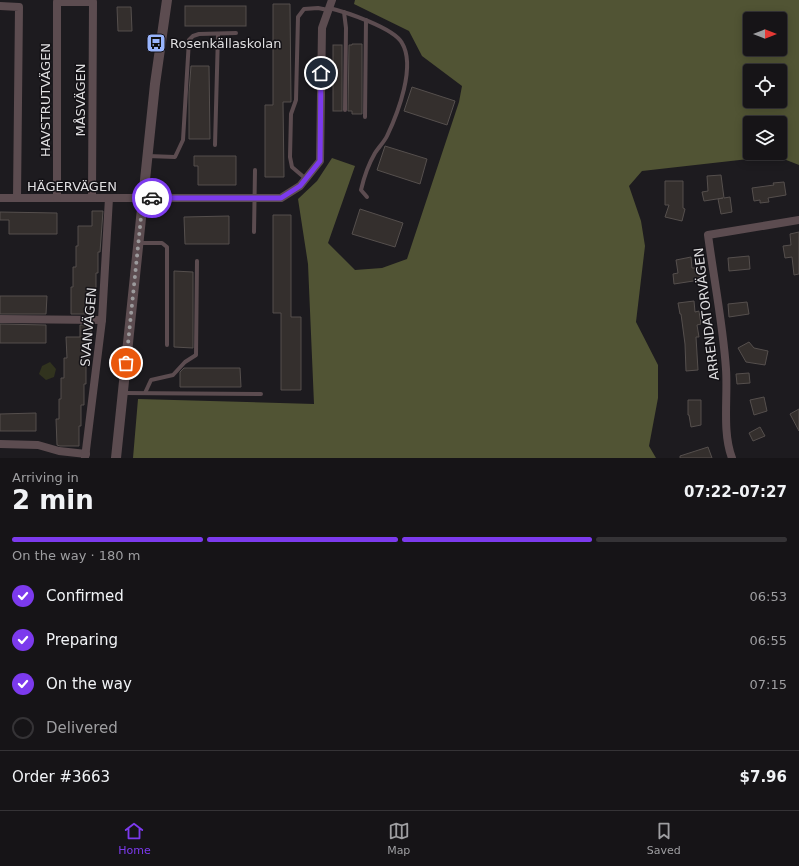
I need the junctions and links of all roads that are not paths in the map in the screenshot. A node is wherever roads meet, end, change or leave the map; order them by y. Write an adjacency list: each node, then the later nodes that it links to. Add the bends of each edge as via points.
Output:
1 (168, 0): 12 (street, via 155,84)
2 (57, 2): 15 (street, MÅSVÄGEN, via 92,2); 19 (street, HAVSTRUTVÄGEN)
3 (0, 6): 18 (street, via 19,7)
4 (330, 6): 5 (lane); 14 (street, HÄGERVÄGEN, via 322,28 320,161); 14 (lane, via 304,9 298,16 296,100 291,114 290,157 292,167)
5 (344, 12): 6 (lane); 9 (lane)
6 (366, 20): 10 (lane); 16 (lane, via 393,34 402,42 407,54 408,69 396,116 366,169 361,190)
7 (236, 33): 8 (lane)
8 (218, 34): 11 (lane); 12 (lane, via 199,34 189,40 183,140 175,157)
9 (345, 110)
10 (364, 117)
11 (216, 145)
12 (148, 156): 21 (street)
13 (255, 170): 22 (lane)
14 (306, 179): 22 (street, HÄGERVÄGEN, via 281,198)
15 (92, 197): 19 (street, HÄGERVÄGEN); 20 (street, HÄGERVÄGEN)
16 (367, 197)
17 (0, 198): 18 (street, HÄGERVÄGEN)
18 (17, 198): 19 (street, HÄGERVÄGEN)
19 (57, 198)
20 (109, 198): 21 (street, HÄGERVÄGEN); 28 (street, SVANVÄGEN)
21 (143, 198): 22 (street, HÄGERVÄGEN); 25 (street)
22 (254, 198): 24 (lane)
23 (799, 220): 36 (street, ARRENDATORVÄGEN, via 708,235 726,371 726,415)
24 (254, 232)
25 (139, 243): 29 (lane, via 162,243 167,247); 30 (street)
26 (197, 261): 31 (lane, via 196,355 173,375 151,380)
27 (0, 319): 28 (street)
28 (102, 320): 34 (street, SVANVÄGEN)
29 (167, 345)
30 (123, 393): 31 (lane); 35 (street)
31 (145, 393): 32 (lane)
32 (261, 394)
33 (0, 444): 34 (street, via 38,445)
34 (85, 456)
35 (116, 458)
36 (732, 458)

